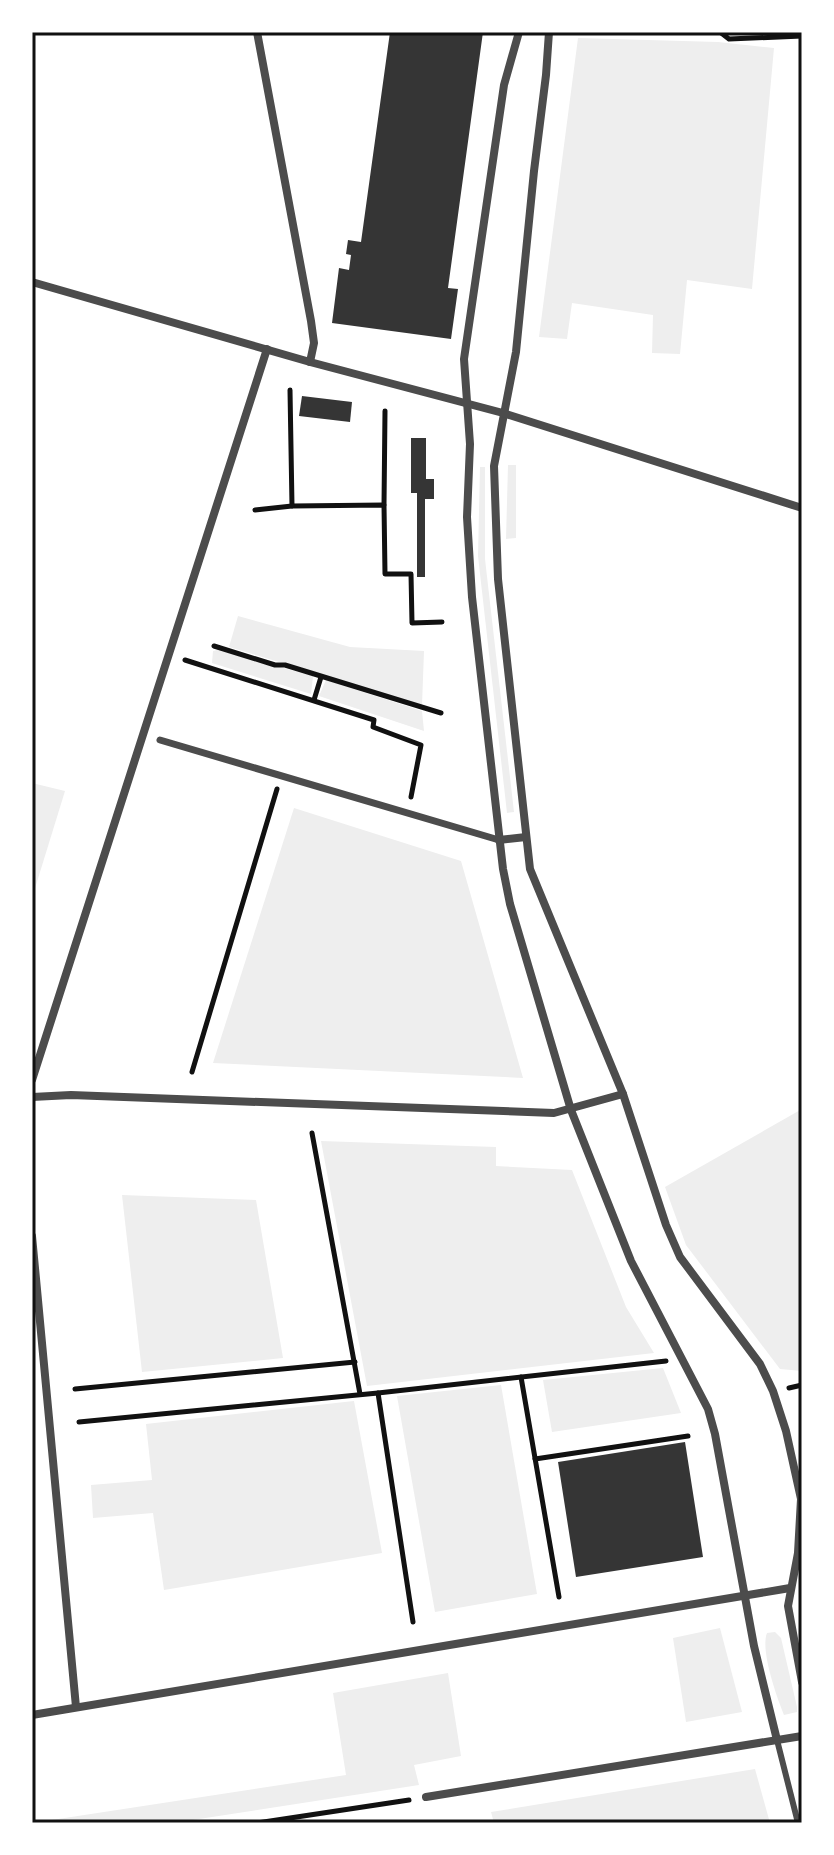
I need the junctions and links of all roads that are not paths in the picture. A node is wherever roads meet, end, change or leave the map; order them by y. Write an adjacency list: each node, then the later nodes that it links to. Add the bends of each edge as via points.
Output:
1 (257, 32): 6 (street, via 311,321)
2 (519, 32): 7 (street, via 504,85 466,344)
3 (549, 32): 8 (street, via 516,352)
4 (32, 282): 5 (street)
5 (267, 349): 6 (street); 13 (street)
6 (310, 362): 7 (street)
7 (468, 403): 8 (street); 12 (street, via 471,581)
8 (503, 413): 9 (street); 11 (street, via 494,466 495,540)
9 (802, 508)
10 (160, 740): 12 (street)
11 (526, 837): 12 (street); 14 (street, via 530,869)
12 (499, 840): 16 (street, via 510,904)
13 (32, 1080)
14 (623, 1094): 16 (street); 18 (street, via 680,1257 760,1364 773,1391 801,1499)
15 (32, 1097): 16 (street)
16 (571, 1110): 19 (street, via 631,1261 708,1409)
17 (32, 1236): 21 (street)
18 (790, 1588): 19 (street); 20 (street, via 790,1625)
19 (744, 1593): 21 (street); 24 (street)
20 (802, 1682)
21 (76, 1707): 22 (street)
22 (32, 1715)
23 (802, 1736): 24 (street)
24 (777, 1740): 25 (street); 26 (lane)
25 (426, 1797)
26 (798, 1823)

